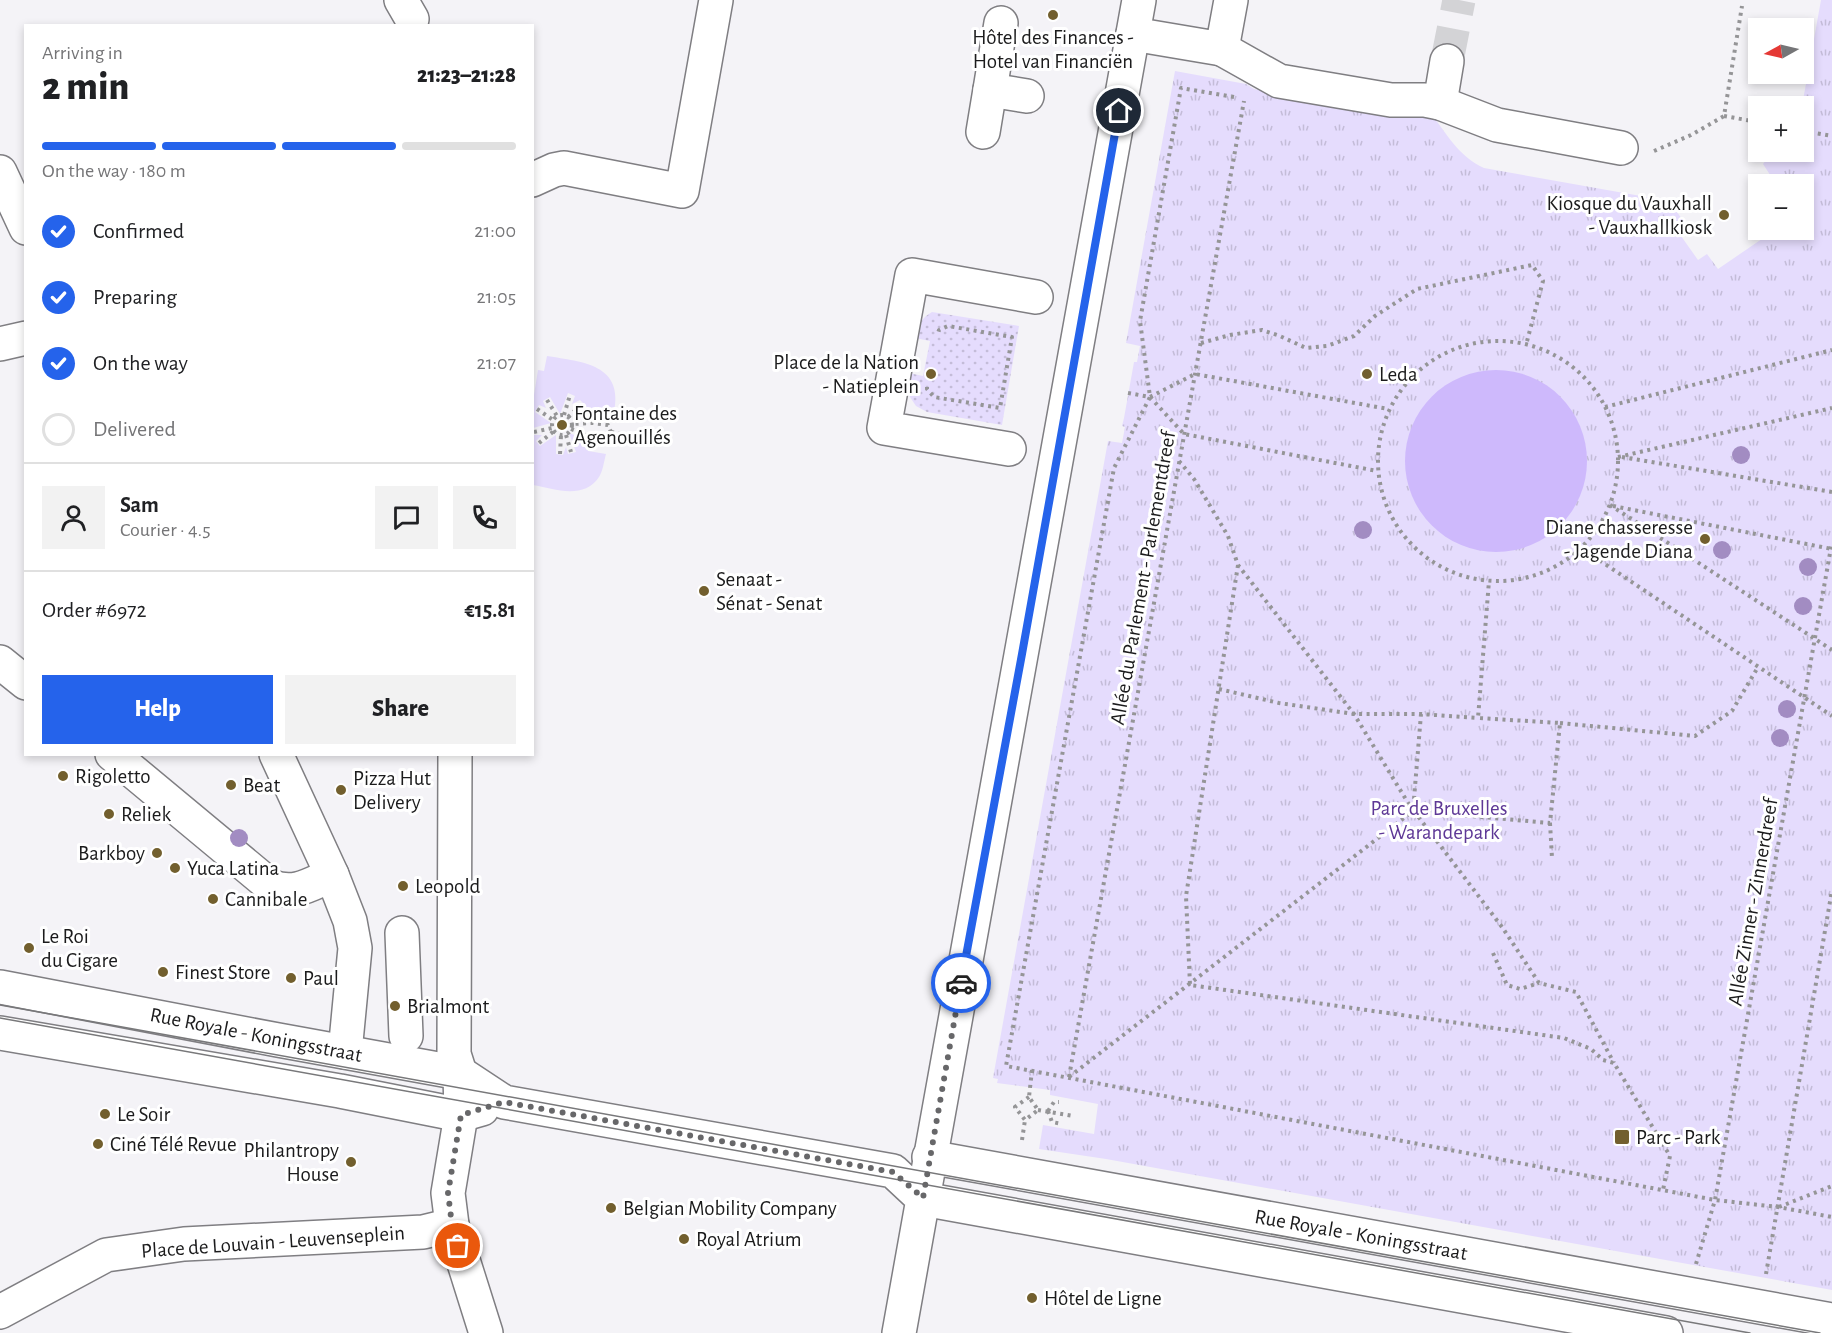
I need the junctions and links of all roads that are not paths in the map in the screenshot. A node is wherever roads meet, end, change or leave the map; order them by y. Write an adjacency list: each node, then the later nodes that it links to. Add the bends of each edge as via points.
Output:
1 (716, 0): 14 (street, via 682,191 564,168)
2 (1139, 0): 5 (street)
3 (1231, 0): 6 (street)
4 (1001, 23): 8 (street)
5 (1133, 34): 6 (street); 32 (street)
6 (1222, 49): 10 (street, via 1279,81 1391,100)
7 (1447, 61): 10 (street)
8 (990, 90): 9 (street); 11 (street)
9 (1027, 96)
10 (1440, 103): 12 (street, via 1497,125)
11 (983, 132)
12 (1621, 148)
13 (0, 172): 15 (street)
14 (534, 179)
15 (24, 224)
16 (1036, 297): 19 (street, via 912,275 884,428)
17 (24, 338): 18 (street)
18 (0, 344)
19 (1009, 449)
20 (0, 662): 21 (street)
21 (24, 681)
22 (114, 756): 25 (street, via 272,887 285,891 301,888)
23 (277, 756): 25 (street)
24 (455, 756): 31 (street, via 454,1054)
25 (332, 875): 30 (street, via 351,921 355,948)
26 (402, 933): 29 (street)
27 (0, 987): 30 (street, Rue Royale - Koningsstraat)
28 (0, 1033): 31 (street, Rue Royale - Koningsstraat, via 340,1091)
29 (406, 1036)
30 (345, 1052): 31 (street, Rue Royale - Koningsstraat)
31 (460, 1092): 33 (street, Rue Royale - Koningsstraat); 35 (street, via 448,1193)
32 (929, 1157): 33 (street); 34 (street); 37 (street, Rue Royale - Koningsstraat)
33 (893, 1172): 34 (street)
34 (923, 1198): 39 (street); 40 (street, Rue Royale - Koningsstraat)
35 (452, 1225): 36 (street, Place de Louvain - Leuvenseplein, via 423,1232 184,1244 106,1255); 38 (street)
36 (0, 1312)
37 (1832, 1320)
38 (486, 1333)
39 (899, 1333)
40 (1666, 1333)

